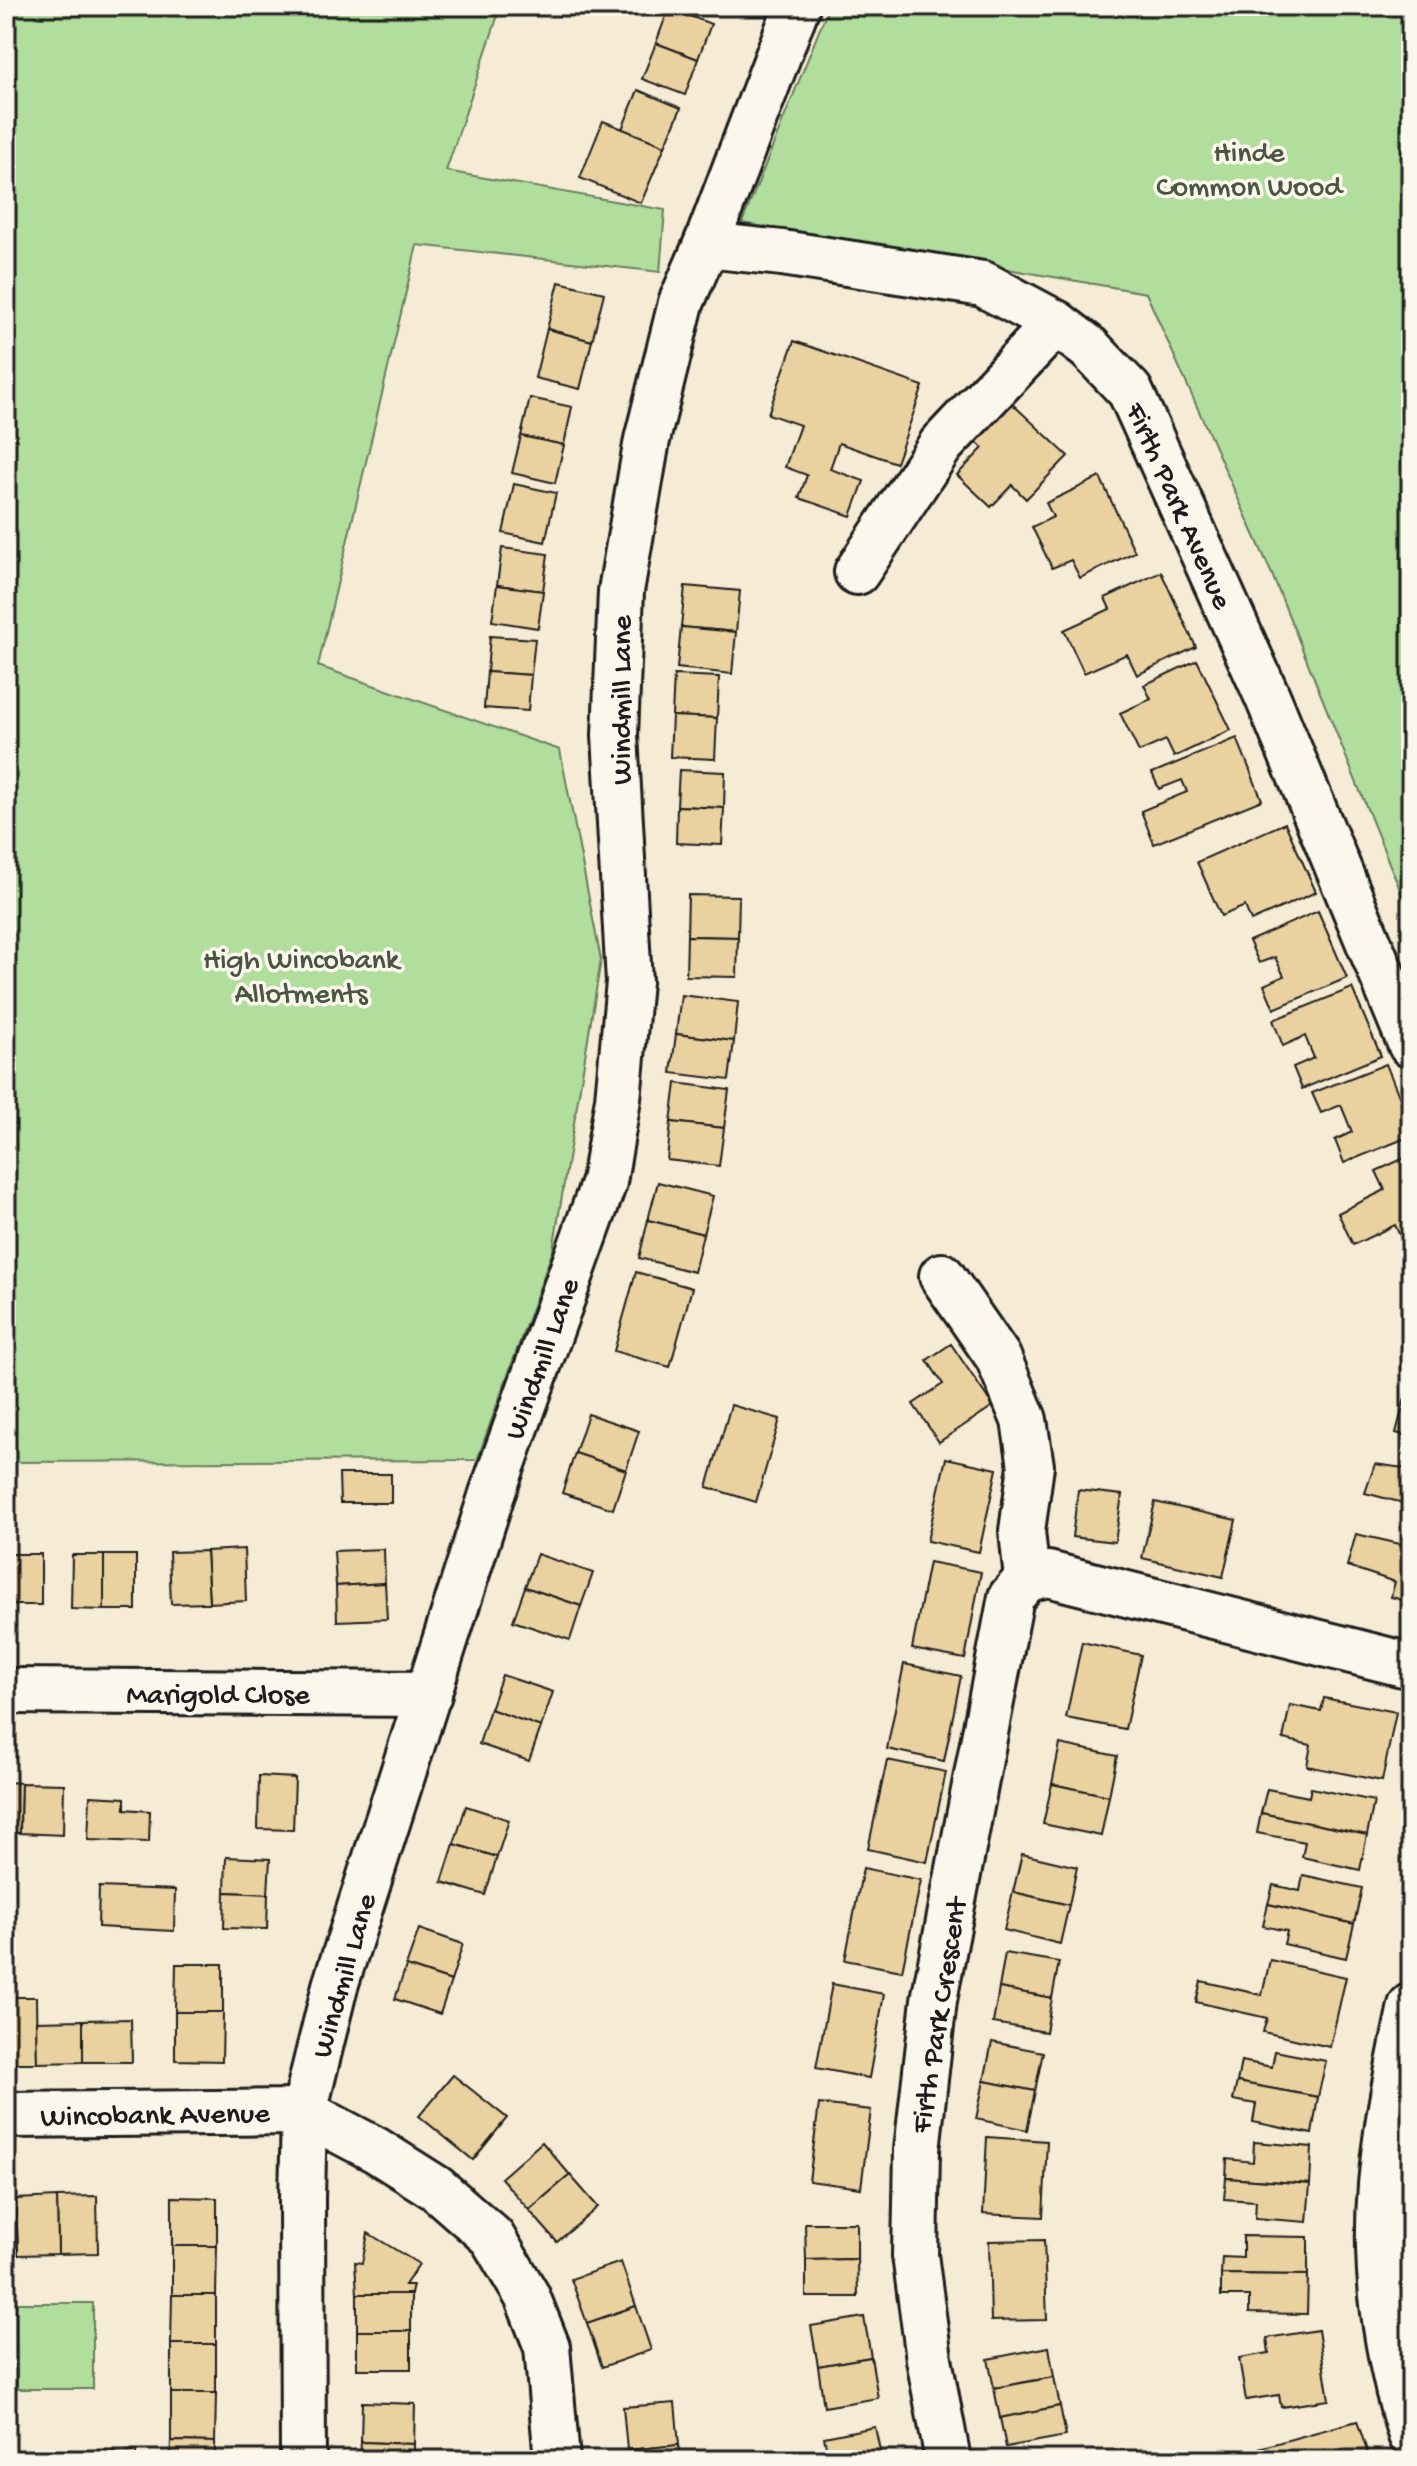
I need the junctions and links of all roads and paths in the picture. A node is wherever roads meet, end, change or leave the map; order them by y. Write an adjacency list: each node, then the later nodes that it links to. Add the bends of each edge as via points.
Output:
1 (797, 6): 2 (street, Windmill Lane)
2 (706, 245): 3 (street, Firth Park Avenue, via 983,284); 10 (street, Windmill Lane, via 681,303 650,425 621,591 615,735 629,982 604,1182 492,1494)
3 (1056, 323): 4 (street, via 941,445); 5 (street, Firth Park Avenue, via 1130,391 1268,698)
4 (857, 572)
5 (1411, 1045)
6 (942, 1276): 7 (street, via 998,1357 1024,1420 1031,1466 1022,1531)
7 (1027, 1579): 8 (street, via 1048,1574); 17 (street, Firth Park Crescent, via 1011,1597 1005,1628 934,2000 917,2150 915,2255)
8 (1411, 1666)
9 (6, 1691): 10 (street, Marigold Close)
10 (429, 1694): 12 (street, Windmill Lane, via 335,1986)
11 (1411, 2006): 14 (street, via 1384,2156 1379,2247 1402,2408)
12 (304, 2112): 13 (street, Wincobank Avenue); 15 (street, Windmill Lane); 16 (street, via 436,2188 492,2237 527,2296 547,2347)
13 (6, 2115)
14 (1411, 2435)
15 (303, 2460)
16 (557, 2460)
17 (948, 2460)

